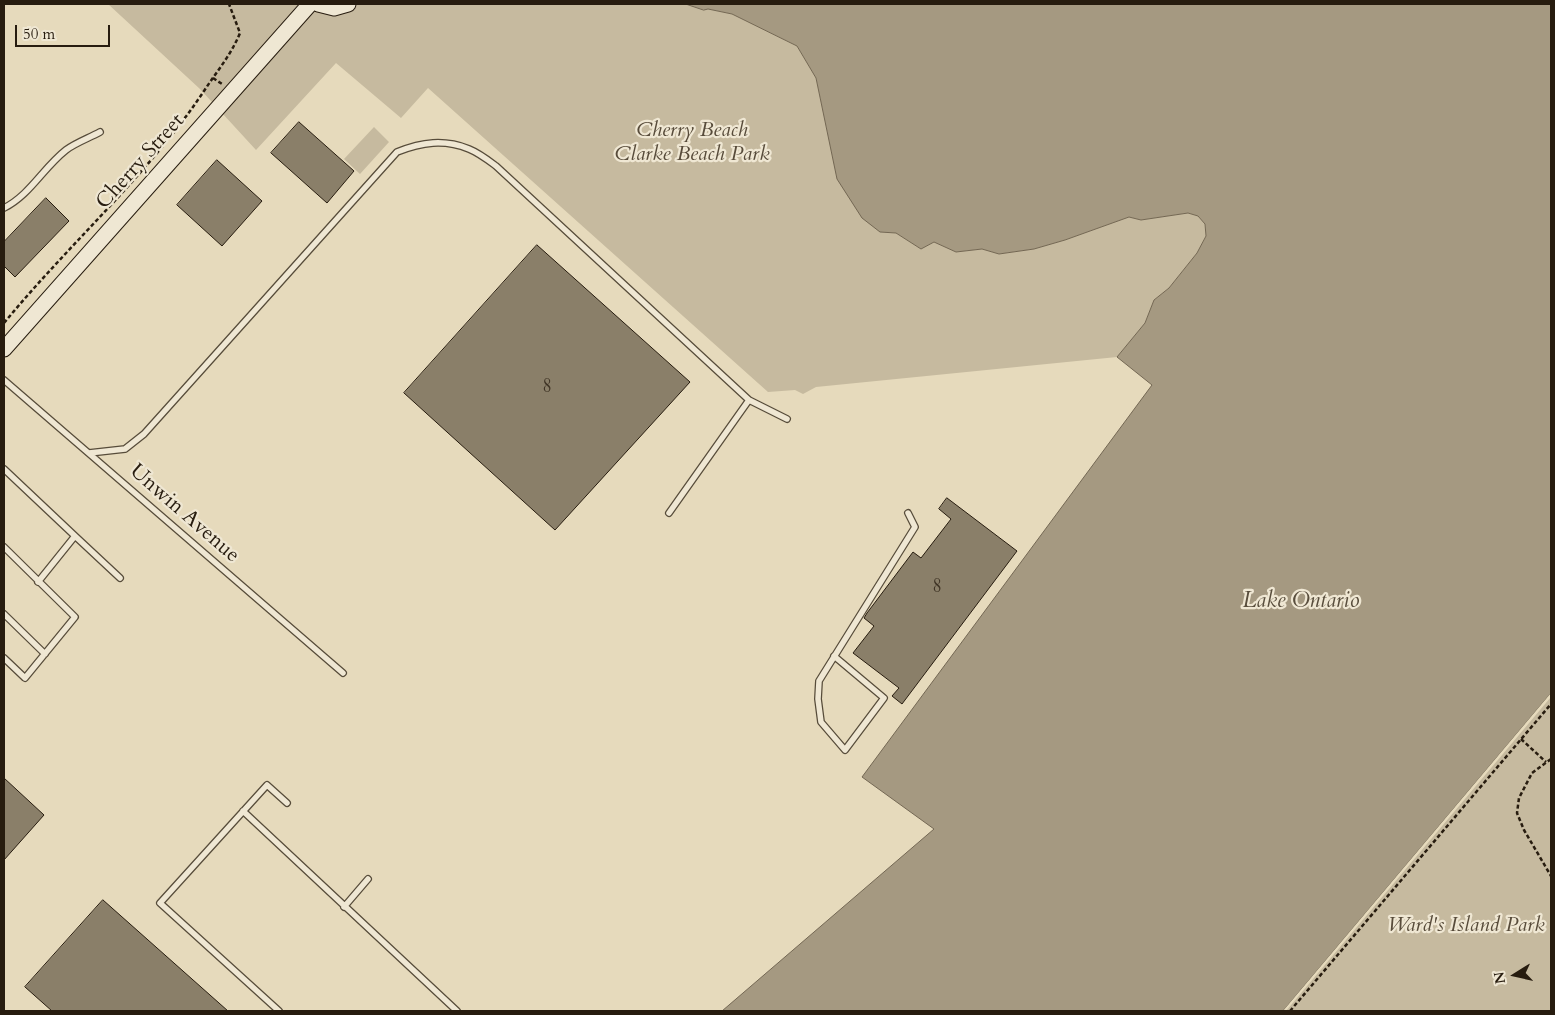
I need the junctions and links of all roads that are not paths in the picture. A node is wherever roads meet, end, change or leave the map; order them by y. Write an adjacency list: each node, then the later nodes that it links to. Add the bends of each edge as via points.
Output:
1 (310, 4): 6 (street, Cherry Street)
2 (318, 4): 3 (street, via 334,8)
3 (348, 4)
4 (100, 132): 5 (lane, via 66,150 28,191)
5 (4, 208)
6 (4, 349)
7 (4, 380): 10 (lane, Unwin Avenue)
8 (749, 400): 9 (lane); 10 (lane, via 496,166 470,149 443,142 416,145 397,152 144,434 125,449); 13 (lane)
9 (787, 419)
10 (89, 453): 22 (lane, Unwin Avenue)
11 (4, 469): 14 (lane)
12 (908, 512): 20 (lane, via 915,527)
13 (669, 513)
14 (75, 536): 16 (lane); 17 (lane)
15 (4, 547): 17 (lane)
16 (120, 578)
17 (38, 582): 19 (lane, via 75,618)
18 (4, 614): 19 (lane)
19 (45, 654): 21 (lane, via 25,678)
20 (834, 656): 20 (lane, via 819,681 818,699 821,722 845,750 884,698)
21 (4, 658)
22 (344, 673)
23 (286, 803): 24 (lane, via 267,785)
24 (243, 812): 26 (lane); 27 (lane, via 160,903)
25 (368, 879): 26 (lane)
26 (344, 906): 28 (lane)
27 (279, 1011)
28 (457, 1011)

